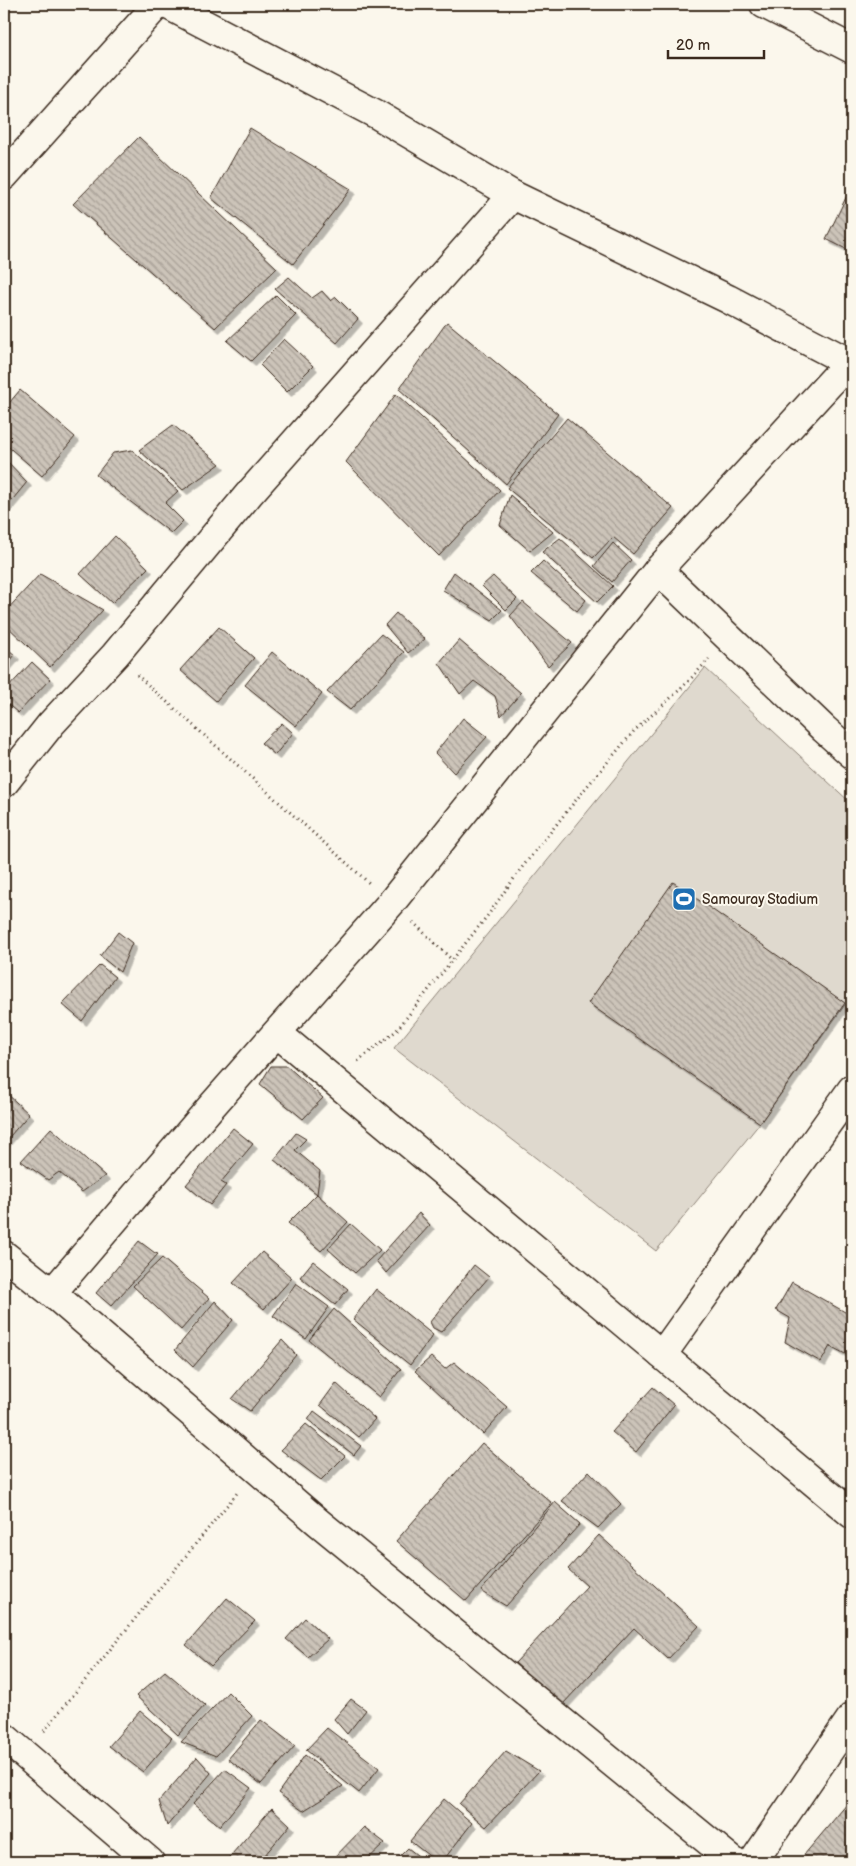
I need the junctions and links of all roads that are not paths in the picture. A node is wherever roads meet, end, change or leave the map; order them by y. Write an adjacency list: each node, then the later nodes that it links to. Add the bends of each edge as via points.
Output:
1 (158, 4): 5 (street)
2 (166, 4): 6 (street, via 376,114)
3 (764, 4): 4 (street)
4 (852, 49)
5 (4, 176)
6 (513, 195): 7 (street); 10 (street, via 256,487)
7 (851, 362): 8 (street)
8 (658, 570): 9 (street); 11 (street, via 391,903)
9 (852, 754)
10 (4, 782)
11 (277, 1032): 14 (street); 15 (street)
12 (852, 1090): 15 (street)
13 (4, 1254): 14 (street)
14 (52, 1293): 20 (street, via 325,1528)
15 (662, 1355): 16 (street)
16 (852, 1514)
17 (852, 1717): 21 (street)
18 (4, 1737): 19 (street)
19 (150, 1862)
20 (734, 1862)
21 (753, 1862)

